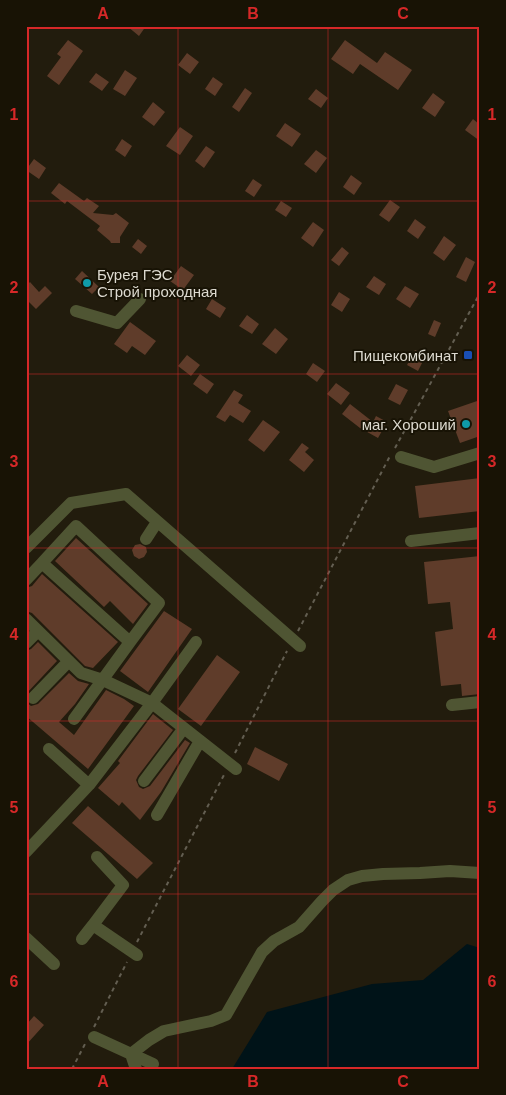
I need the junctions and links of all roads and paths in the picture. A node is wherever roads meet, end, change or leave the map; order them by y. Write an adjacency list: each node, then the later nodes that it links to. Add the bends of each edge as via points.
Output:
1 (480, 293): 18 (path, via 377,479)
2 (140, 299): 3 (street, via 117,323)
3 (76, 311)
4 (480, 453): 5 (street, via 434,466)
5 (401, 458)
6 (157, 522): 8 (street); 10 (street, via 126,494 71,503); 18 (street)
7 (480, 533): 9 (street)
8 (146, 539)
9 (411, 541)
10 (26, 548)
11 (42, 563): 12 (street); 15 (street); 15 (street, via 76,526 160,604)
12 (26, 580)
13 (26, 619): 14 (street)
14 (38, 631): 17 (street); 19 (street)
15 (130, 642): 20 (street)
16 (196, 642): 23 (street)
17 (26, 643)
18 (296, 643): 29 (path)
19 (69, 661): 20 (street, via 81,673); 21 (street)
20 (103, 680): 23 (street); 25 (street)
21 (33, 698)
22 (480, 702): 24 (street)
23 (152, 703): 26 (street); 31 (street)
24 (452, 705)
25 (74, 718)
26 (184, 728): 27 (street); 30 (street)
27 (200, 741): 29 (street); 32 (street)
28 (49, 749): 31 (street)
29 (233, 767): 39 (path)
30 (144, 781)
31 (89, 785): 33 (street)
32 (156, 814)
33 (26, 852)
34 (97, 857): 36 (street, via 123,884)
35 (480, 873): 42 (street, via 383,874 348,880 333,890 299,927 262,952 226,1014 164,1031)
36 (94, 925): 38 (street); 39 (street)
37 (26, 938): 40 (street)
38 (82, 939)
39 (135, 954): 41 (path)
40 (54, 964)
41 (91, 1036): 42 (street); 44 (path)
42 (131, 1054): 43 (street); 45 (street)
43 (153, 1064)
44 (72, 1069)
45 (136, 1069)

